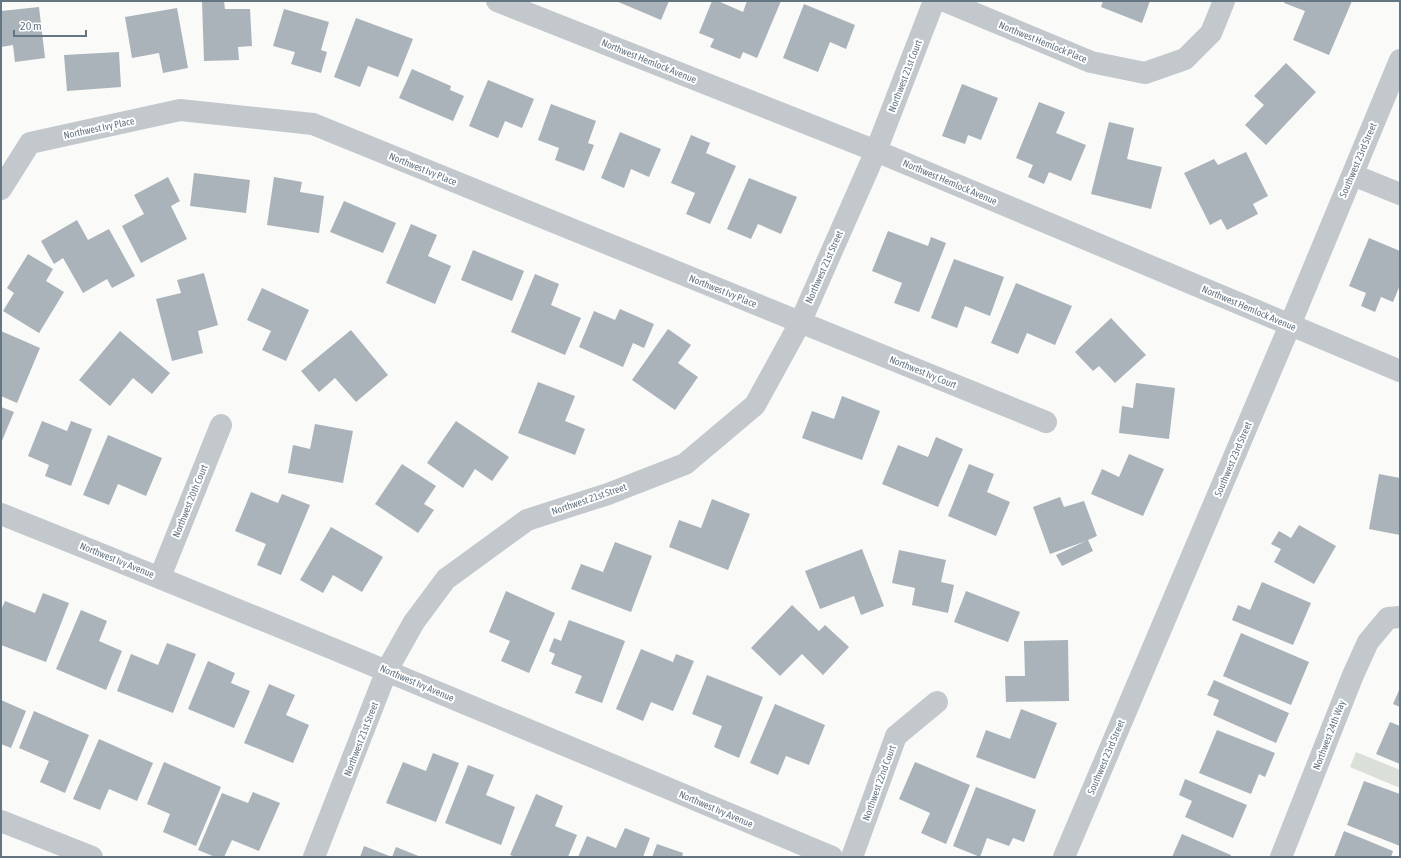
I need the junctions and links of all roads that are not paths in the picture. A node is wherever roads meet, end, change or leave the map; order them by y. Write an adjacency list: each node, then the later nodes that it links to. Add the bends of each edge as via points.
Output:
1 (497, 1): 6 (street, Northwest Hemlock Avenue)
2 (934, 1): 6 (street, Northwest 21st Court)
3 (945, 1): 4 (street, Northwest Hemlock Place, via 1091,62 1145,73 1185,59 1211,33)
4 (1224, 1)
5 (1400, 60): 7 (street, Southwest 23rd Street)
6 (876, 151): 10 (street, Northwest 21st Street); 11 (street, Northwest Hemlock Avenue)
7 (1352, 175): 9 (street); 11 (street, Southwest 23rd Street)
8 (1, 189): 10 (street, Northwest Ivy Place, via 30,143 180,110 313,124)
9 (1400, 194)
10 (800, 323): 13 (street, Northwest Ivy Court); 18 (street, Northwest 21st Street, via 755,405 685,464 608,494 527,520 446,579 414,622)
11 (1290, 326): 12 (street, Northwest Hemlock Avenue); 25 (street, Southwest 23rd Street)
12 (1400, 371)
13 (1046, 422)
14 (221, 425): 16 (street, Northwest 20th Court)
15 (1, 514): 16 (street, Northwest Ivy Avenue)
16 (160, 577): 18 (street, Northwest Ivy Avenue)
17 (1394, 617): 26 (street, Northwest 24th Way, via 1368,642)
18 (387, 670): 22 (street, Northwest 21st Street); 23 (street, Northwest Ivy Avenue)
19 (937, 702): 24 (street, Northwest 22nd Court, via 896,736)
20 (1, 821): 21 (street)
21 (92, 857)
22 (314, 857)
23 (832, 857)
24 (852, 857)
25 (1064, 857)
26 (1281, 857)

